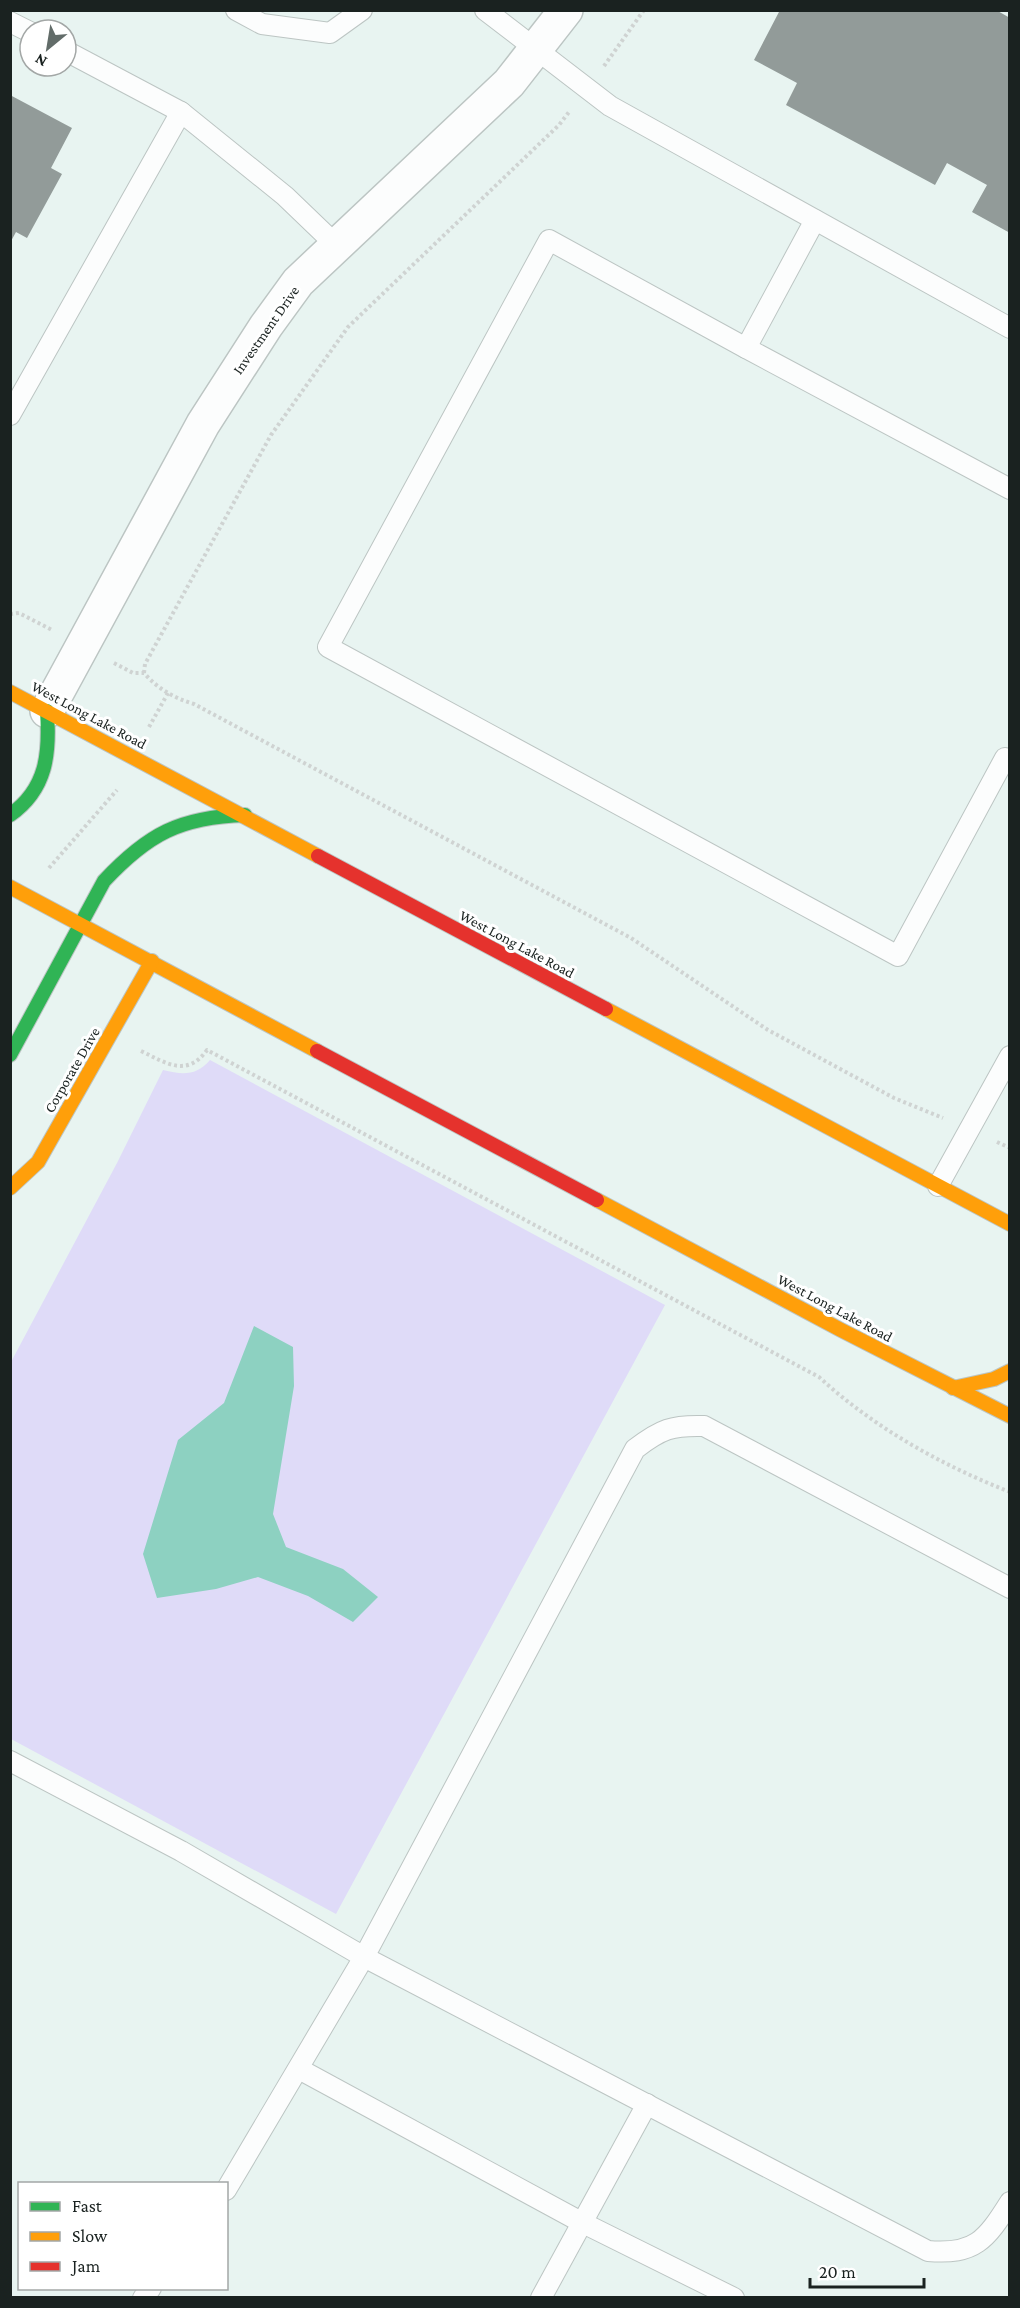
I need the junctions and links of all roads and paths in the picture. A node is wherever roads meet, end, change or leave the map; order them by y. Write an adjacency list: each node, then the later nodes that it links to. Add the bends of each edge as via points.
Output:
1 (236, 10): 2 (lane, via 262,24 330,33)
2 (362, 10)
3 (485, 10): 6 (lane)
4 (566, 10): 6 (street, Investment Drive)
5 (644, 10): 8 (path)
6 (536, 50): 11 (lane, via 610,106); 12 (street, Investment Drive, via 471,120)
7 (78, 57): 9 (lane)
8 (610, 58)
9 (181, 112): 12 (lane, via 285,196); 15 (lane)
10 (560, 125): 20 (path, via 348,327 271,435 145,664)
11 (816, 220): 13 (lane); 14 (lane)
12 (336, 245): 24 (street, Investment Drive, via 298,282 203,424)
13 (1010, 328)
14 (746, 348): 16 (lane); 25 (lane, via 549,240 328,647 898,956)
15 (10, 415)
16 (1010, 489)
17 (10, 614): 18 (path, via 19,613)
18 (34, 621)
19 (133, 673): 20 (path)
20 (144, 673): 22 (path)
21 (10, 692): 24 (main road, West Long Lake Road)
22 (168, 693): 23 (path); 36 (path, via 631,938 768,1030 894,1098)
23 (158, 709)
24 (47, 711): 27 (main road, via 50,744 46,770 36,792); 28 (main road, West Long Lake Road)
25 (1008, 756)
26 (118, 788): 29 (path)
27 (10, 815)
28 (245, 815): 31 (main road, via 213,815 150,836 104,881); 38 (main road, West Long Lake Road)
29 (47, 870)
30 (10, 887): 31 (main road, West Long Lake Road)
31 (80, 923): 32 (main road, West Long Lake Road); 34 (main road)
32 (152, 961): 39 (main road, Corporate Drive, via 39,1162); 42 (main road, West Long Lake Road)
33 (132, 1046): 44 (path, via 175,1066 188,1066 200,1060 207,1050 217,1055 819,1377 873,1422 966,1475)
34 (10, 1055)
35 (1010, 1056): 36 (lane)
36 (970, 1129): 37 (path); 38 (lane)
37 (1010, 1148)
38 (938, 1186): 40 (main road, West Long Lake Road)
39 (10, 1188)
40 (1010, 1224)
41 (1010, 1371): 42 (main road, via 994,1379)
42 (953, 1388): 43 (main road, West Long Lake Road)
43 (1010, 1416)
44 (1010, 1492)
45 (1010, 1588): 47 (lane, via 704,1426 677,1425 654,1434 636,1449)
46 (10, 1761): 47 (lane, via 181,1851)
47 (364, 1957): 48 (lane); 49 (lane)
48 (299, 2069): 50 (lane); 52 (lane)
49 (647, 2104): 51 (lane, via 928,2251 955,2254 983,2240); 52 (lane)
50 (228, 2187)
51 (1010, 2202)
52 (581, 2222): 53 (lane); 54 (lane)
53 (541, 2298)
54 (734, 2298)

